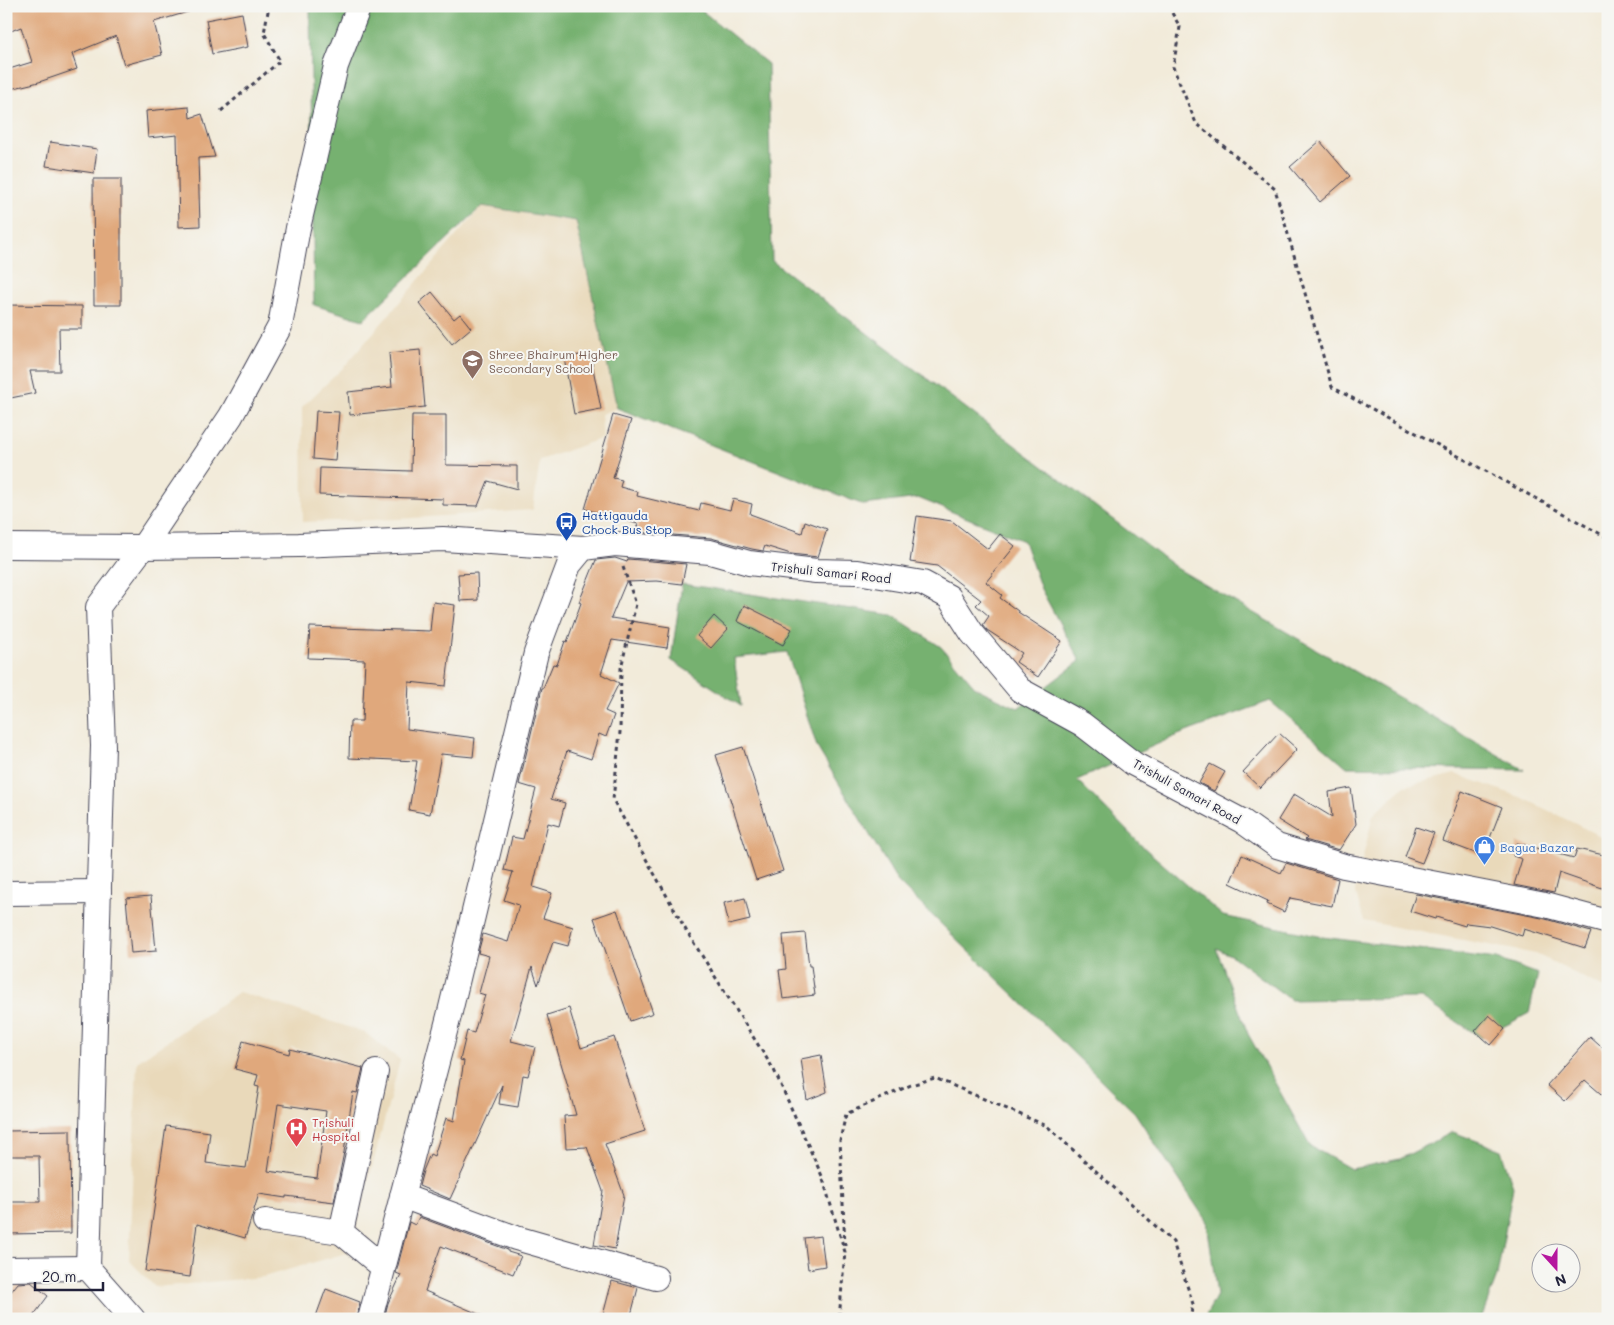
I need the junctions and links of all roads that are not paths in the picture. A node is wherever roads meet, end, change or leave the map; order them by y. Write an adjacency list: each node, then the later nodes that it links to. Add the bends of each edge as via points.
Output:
1 (359, 6): 3 (street, via 336,66 298,228 280,326 231,416)
2 (6, 546): 3 (street, Trishuli Samari Road)
3 (143, 547): 4 (street, Trishuli Samari Road, via 298,546 442,539); 5 (street, via 98,607 103,746)
4 (583, 548): 7 (street, Trishuli Samari Road, via 615,544 710,552 749,563 857,572 923,583 949,597 972,633 1020,690 1082,724 1134,764 1242,821 1277,846 1344,866 1545,904); 9 (street, via 569,565 536,653 449,1016)
5 (99, 892): 6 (street); 12 (street)
6 (6, 893)
7 (1608, 922)
8 (376, 1072): 11 (street)
9 (402, 1196): 13 (street); 15 (street, via 516,1238)
10 (265, 1221): 11 (street)
11 (341, 1232): 13 (street)
12 (88, 1268): 14 (street); 16 (street)
13 (383, 1268): 17 (street)
14 (6, 1269)
15 (656, 1278)
16 (133, 1319)
17 (370, 1319)

